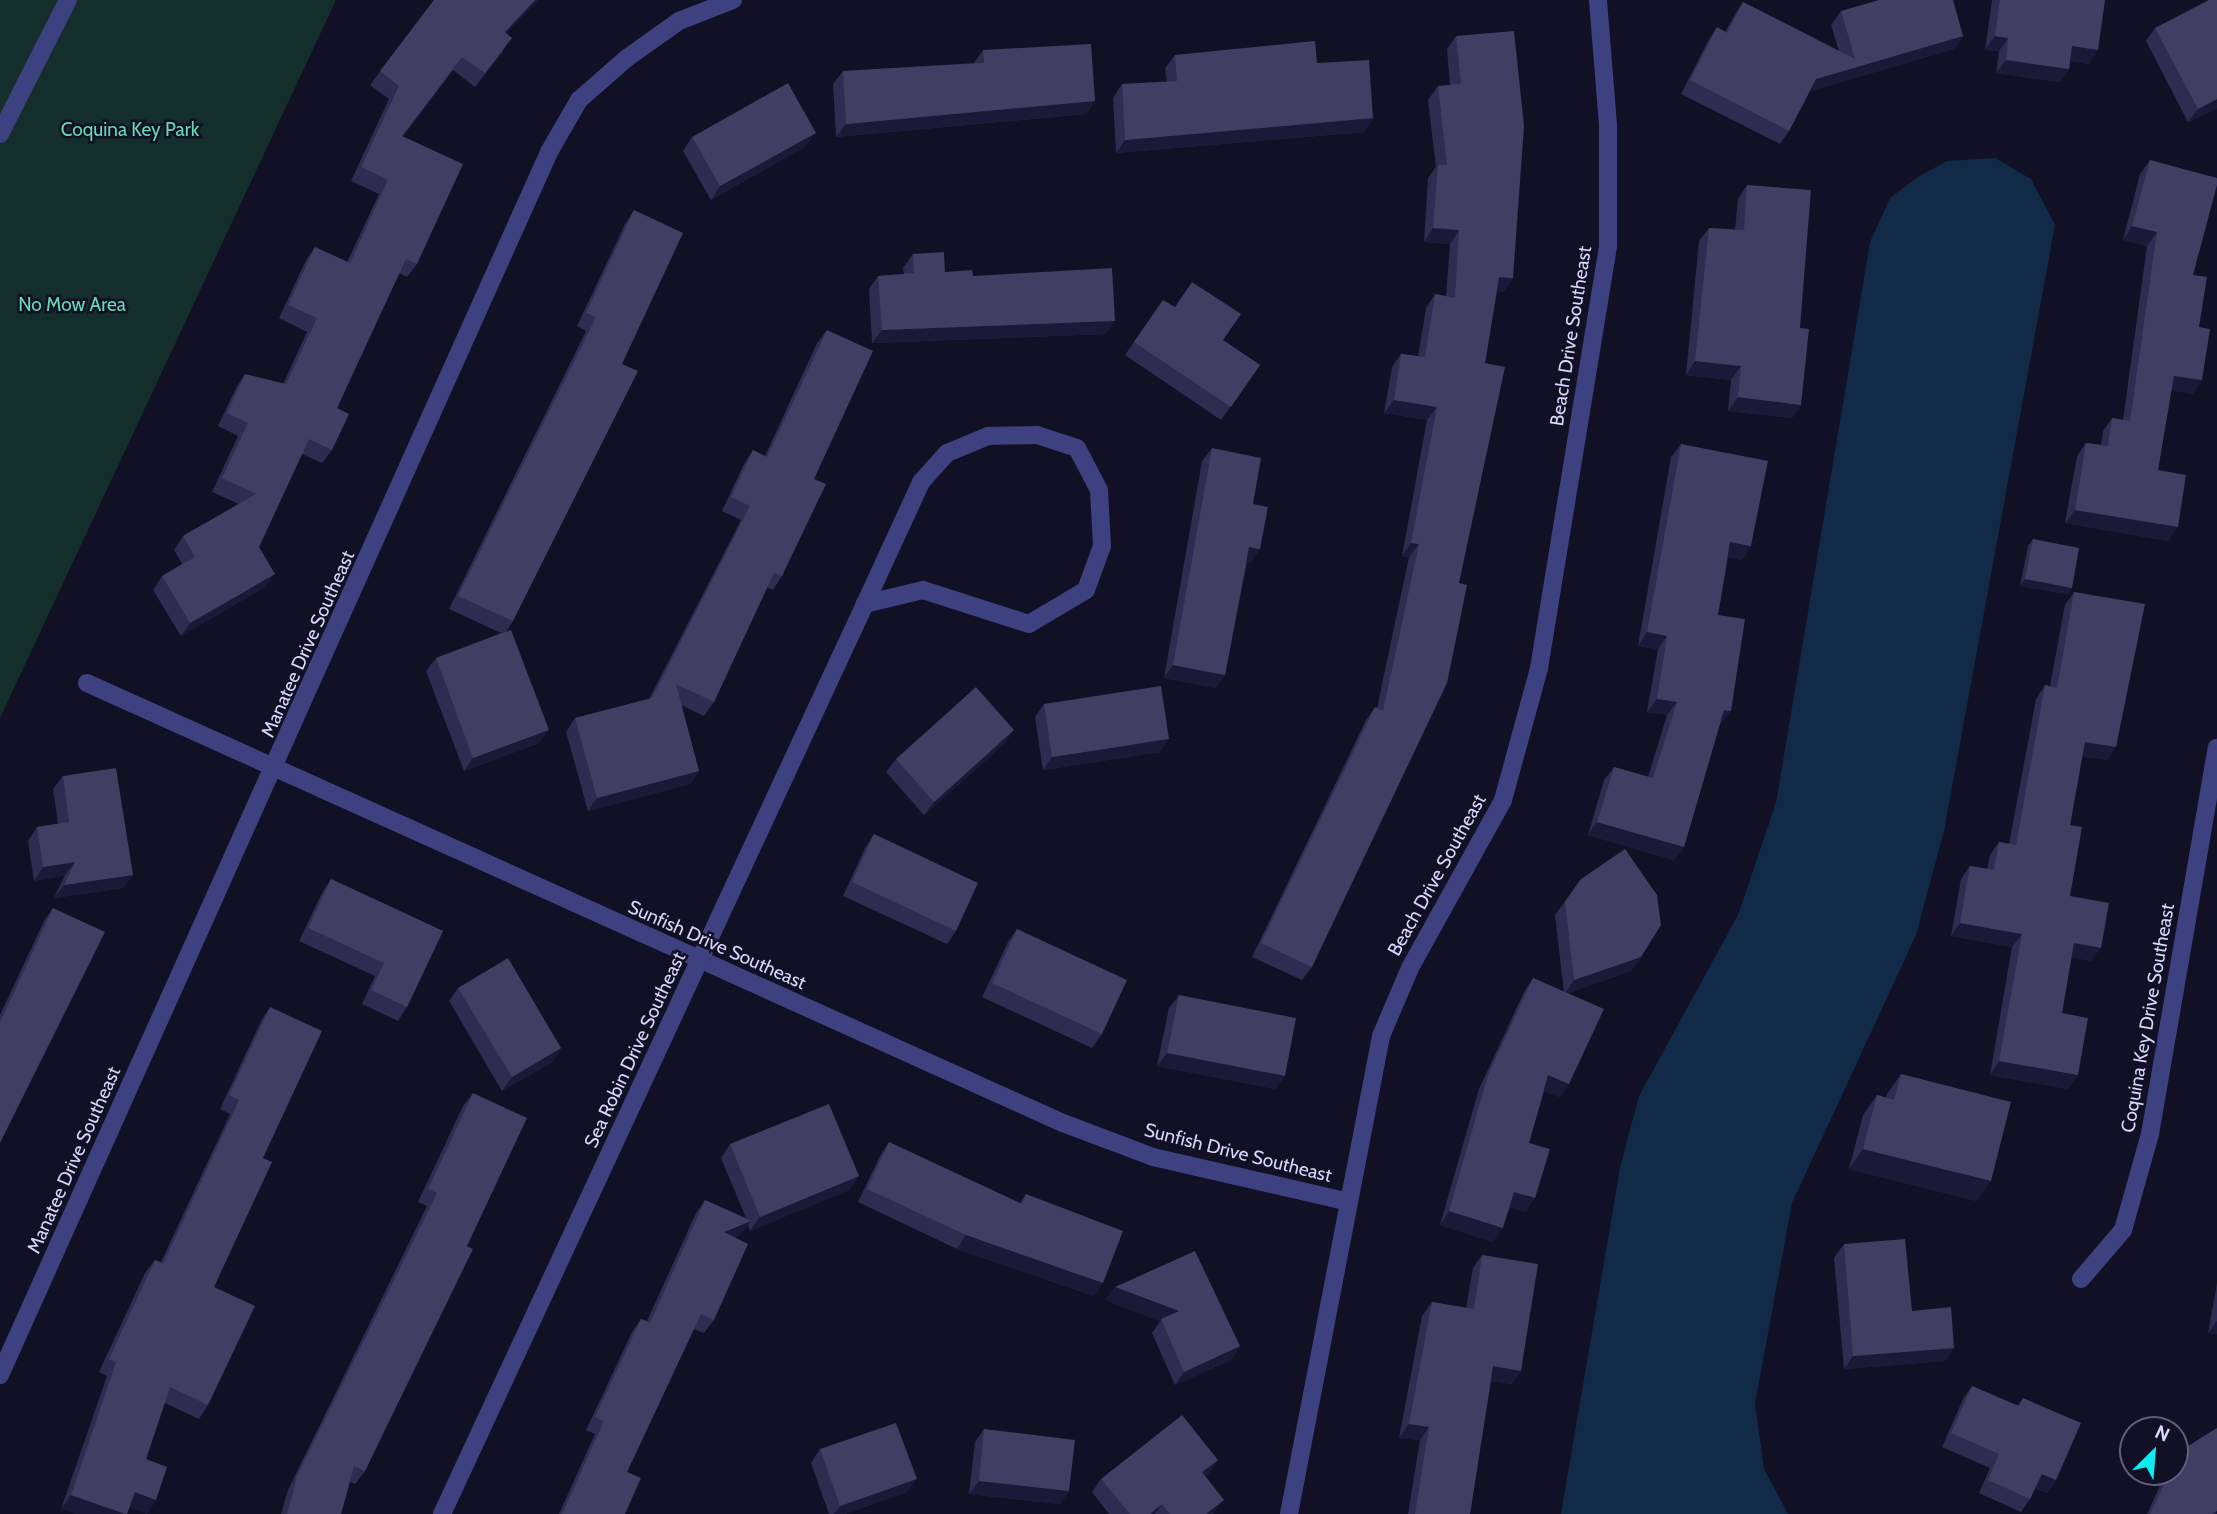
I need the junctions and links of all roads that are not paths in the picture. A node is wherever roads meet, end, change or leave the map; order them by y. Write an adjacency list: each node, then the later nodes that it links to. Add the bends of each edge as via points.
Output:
1 (68, 0): 4 (street)
2 (733, 0): 8 (street, Manatee Drive Southeast, via 679,21 579,100 549,152)
3 (1598, 0): 10 (street, Beach Drive Southeast, via 1608,125 1608,247 1539,668 1503,800 1410,968 1381,1036)
4 (0, 134)
5 (865, 604): 5 (street, Sea Robin Drive Southeast, via 923,590 1029,624 1086,590 1102,546 1099,490 1077,448 1037,435 988,436 947,453 921,482); 9 (street, Sea Robin Drive Southeast)
6 (86, 683): 8 (street, Sunfish Drive Southeast)
7 (2217, 748): 11 (street, Coquina Key Drive Southeast, via 2150,1135 2123,1230)
8 (275, 769): 9 (street, Sunfish Drive Southeast); 12 (street, Manatee Drive Southeast)
9 (700, 960): 10 (street, Sunfish Drive Southeast, via 1140,1152); 13 (street, Sea Robin Drive Southeast)
10 (1345, 1201): 14 (street, Beach Drive Southeast)
11 (2081, 1279)
12 (0, 1375)
13 (442, 1514)
14 (1289, 1514)

